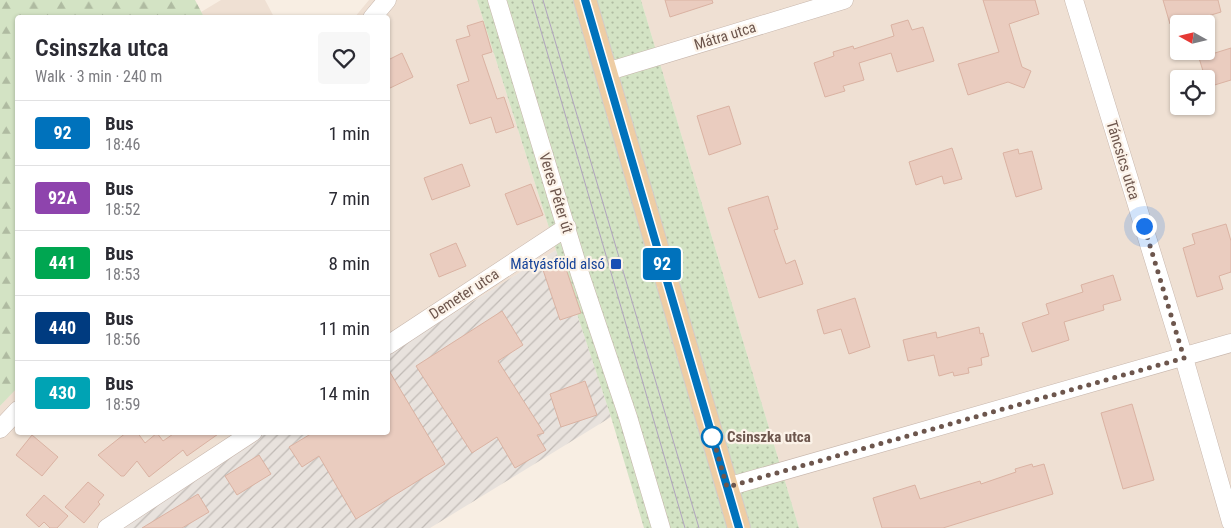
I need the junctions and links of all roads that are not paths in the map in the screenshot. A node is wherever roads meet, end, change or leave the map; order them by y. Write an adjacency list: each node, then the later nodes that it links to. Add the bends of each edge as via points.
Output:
1 (387, 0): 7 (street)
2 (497, 0): 9 (street, Veres Péter út)
3 (585, 0): 8 (main road)
4 (844, 0): 6 (street, Mátra utca)
5 (1074, 0): 12 (street, Táncsics utca)
6 (815, 4): 8 (street, Mátra utca)
7 (374, 15)
8 (606, 72): 16 (main road)
9 (566, 227): 10 (street, Demeter utca); 19 (street, Veres Péter út)
10 (390, 343)
11 (1231, 343): 12 (street)
12 (1184, 358): 16 (street); 17 (street, Táncsics utca)
13 (15, 413): 14 (street)
14 (0, 429)
15 (248, 435): 18 (street)
16 (727, 487): 20 (main road)
17 (1231, 522)
18 (107, 528)
19 (661, 528)
20 (739, 528)

